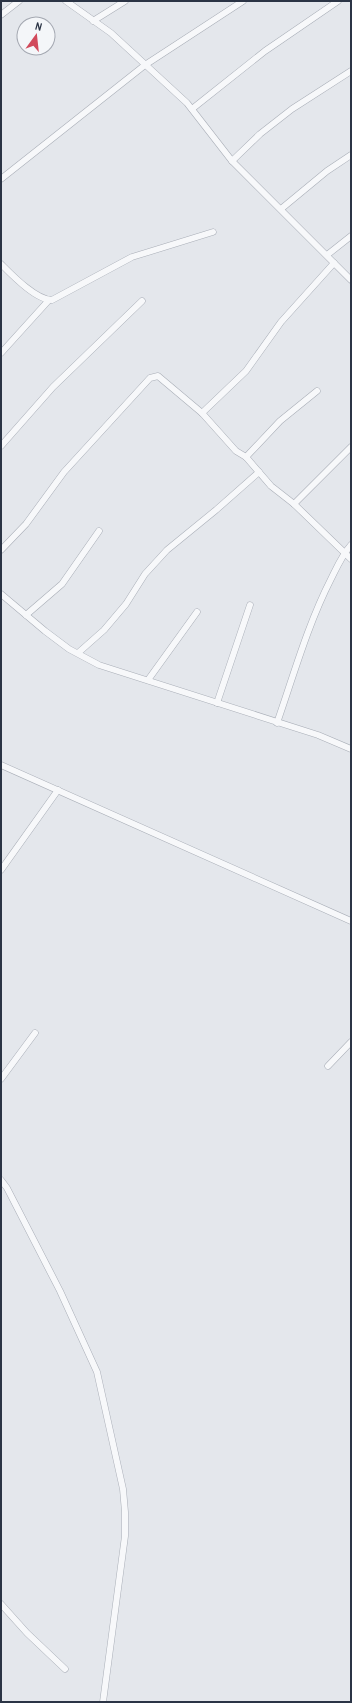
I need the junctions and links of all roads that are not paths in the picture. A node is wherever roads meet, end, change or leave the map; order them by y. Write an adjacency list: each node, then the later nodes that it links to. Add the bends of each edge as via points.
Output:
1 (19, 1): 6 (street)
2 (66, 1): 7 (street)
3 (126, 1): 7 (street)
4 (243, 1): 8 (street)
5 (338, 1): 10 (street, via 265,51)
6 (1, 15)
7 (93, 21): 8 (street, via 111,33)
8 (145, 65): 10 (street); 13 (street)
9 (351, 71): 12 (street, via 292,109 260,134)
10 (192, 109): 12 (street)
11 (351, 154): 14 (street)
12 (232, 161): 14 (street)
13 (1, 179)
14 (280, 209): 17 (street)
15 (213, 232): 21 (street, via 132,257)
16 (351, 236): 17 (street)
17 (327, 255): 18 (street)
18 (334, 263): 20 (street); 25 (street, via 281,322 246,371)
19 (1, 264): 21 (street, via 38,296)
20 (351, 280)
21 (50, 300): 23 (street)
22 (142, 301): 26 (street, via 53,387)
23 (1, 353)
24 (317, 391): 28 (street, via 280,421)
25 (202, 413): 28 (street, via 236,451); 33 (street, via 158,376 150,378 64,472 26,524)
26 (1, 446)
27 (351, 447): 30 (street)
28 (246, 457): 29 (street)
29 (259, 472): 30 (street, via 271,486); 40 (street, via 167,550 145,574 113,620)
30 (294, 504): 34 (street)
31 (100, 531): 39 (street, via 62,584)
32 (351, 545): 34 (street)
33 (1, 550)
34 (344, 553): 35 (street); 43 (street, via 324,591)
35 (351, 559)
36 (1, 594): 39 (street)
37 (250, 605): 42 (street)
38 (197, 612): 41 (street)
39 (26, 615): 40 (street)
40 (78, 654): 41 (street, via 99,665)
41 (148, 680): 42 (street)
42 (217, 703): 43 (street)
43 (277, 722): 44 (street)
44 (351, 749)
45 (1, 765): 46 (street)
46 (58, 790): 47 (street); 48 (street)
47 (1, 870)
48 (351, 921)
49 (35, 1033): 52 (street)
50 (351, 1042): 51 (street)
51 (328, 1066)
52 (1, 1079)
53 (1, 1180): 56 (street, via 60,1291 97,1372 123,1489 125,1536)
54 (1, 1604): 55 (street)
55 (65, 1669)
56 (103, 1702)

